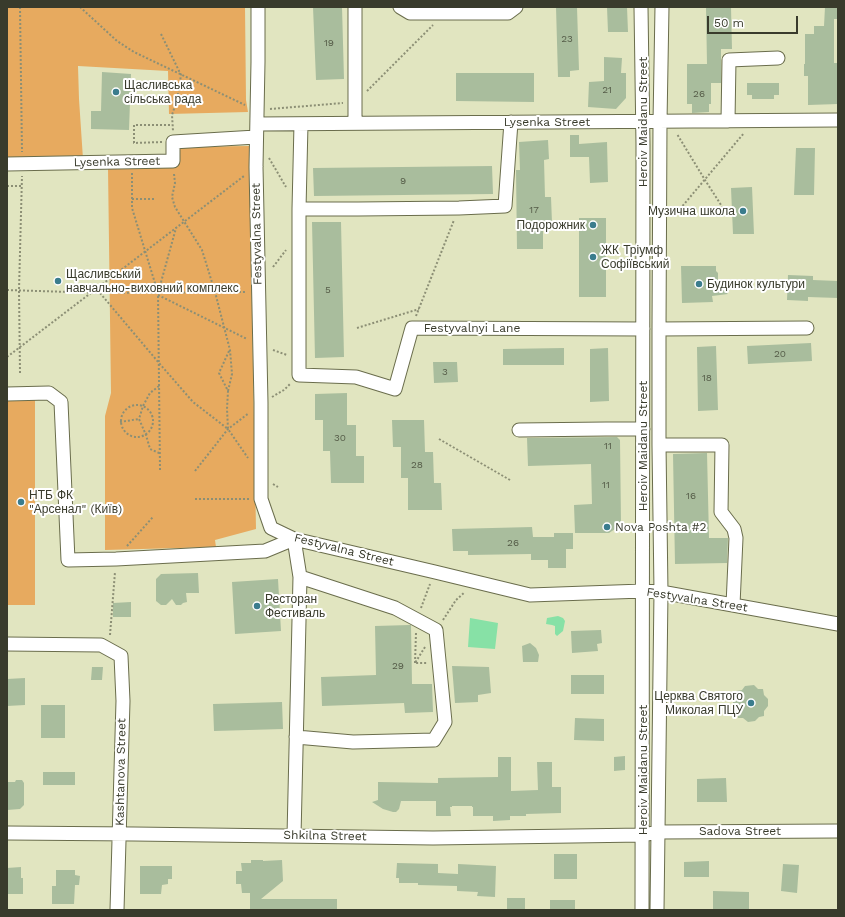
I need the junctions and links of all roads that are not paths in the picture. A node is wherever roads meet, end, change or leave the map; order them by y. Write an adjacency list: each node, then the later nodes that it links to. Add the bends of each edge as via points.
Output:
1 (258, 7): 15 (street, Festyvalna Street)
2 (355, 7): 13 (street)
3 (400, 7): 4 (street, via 410,13 508,13)
4 (516, 7)
5 (641, 7): 11 (street, Heroiv Maidanu Street)
6 (662, 7): 12 (street, Heroiv Maidanu Street)
7 (778, 58): 9 (street, via 729,60)
8 (838, 120): 9 (street, Lysenka Street)
9 (728, 121): 12 (street, Lysenka Street)
10 (511, 122): 11 (street, Lysenka Street); 13 (street, Lysenka Street); 17 (street, via 505,206)
11 (643, 122): 12 (street, Lysenka Street); 19 (street, Heroiv Maidanu Street)
12 (660, 122): 20 (street, Heroiv Maidanu Street)
13 (355, 123): 14 (street, Lysenka Street)
14 (301, 124): 15 (street, Lysenka Street); 17 (street)
15 (256, 131): 16 (street, Lysenka Street, via 173,142 173,161); 25 (street, Festyvalna Street, via 261,499 271,528)
16 (7, 164)
17 (299, 209): 19 (street, Festyvalnyi Lane, via 299,370 356,377 395,389 412,328)
18 (808, 328): 20 (street)
19 (643, 329): 22 (street, Heroiv Maidanu Street)
20 (659, 329): 24 (street, Heroiv Maidanu Street)
21 (7, 394): 25 (street, via 49,394 61,402 68,560 265,551)
22 (643, 429): 23 (street); 27 (street, Heroiv Maidanu Street)
23 (519, 430)
24 (659, 445): 28 (street, Heroiv Maidanu Street); 29 (street, via 722,445 721,512 734,529 736,538)
25 (294, 540): 26 (street); 27 (street, Festyvalna Street, via 530,595)
26 (300, 577): 32 (street); 32 (street, via 395,608 436,630 445,722 434,740 353,742)
27 (643, 591): 28 (street, Festyvalna Street); 37 (street, Heroiv Maidanu Street)
28 (661, 592): 29 (street, Festyvalna Street); 34 (street, Heroiv Maidanu Street)
29 (733, 605): 30 (street, Festyvalna Street)
30 (838, 624)
31 (7, 644): 36 (street, Kashtanova Street, via 105,647 121,656 123,701)
32 (296, 737): 38 (street)
33 (838, 831): 34 (street, Sadova Street)
34 (658, 832): 37 (street, Sadova Street); 41 (street, Heroiv Maidanu Street)
35 (7, 833): 36 (street, Shkilna Street)
36 (120, 834): 38 (street, Shkilna Street); 39 (street, Kashtanova Street)
37 (643, 835): 38 (street, Shkilna Street, via 433,838); 40 (street, Heroiv Maidanu Street)
38 (294, 836)
39 (117, 910)
40 (642, 910)
41 (657, 910)

